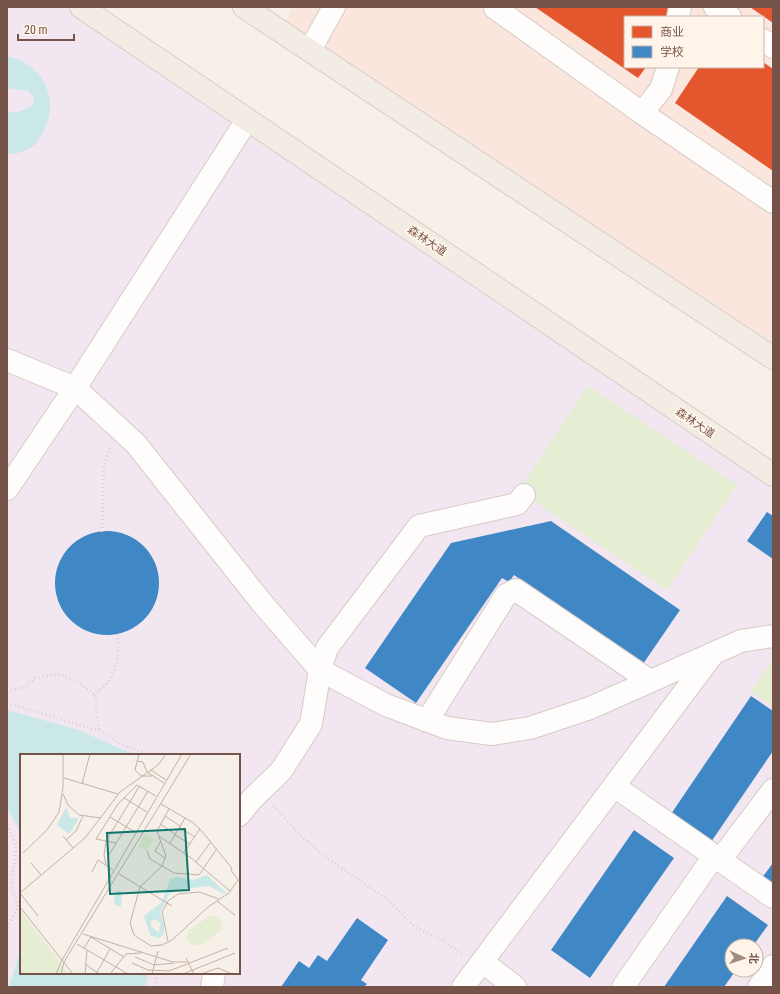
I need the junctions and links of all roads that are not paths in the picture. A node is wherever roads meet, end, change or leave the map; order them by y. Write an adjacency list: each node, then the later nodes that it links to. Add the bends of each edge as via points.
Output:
1 (81, 7): 12 (main road, 森林大道)
2 (244, 7): 9 (main road)
3 (334, 7): 9 (street)
4 (715, 7): 6 (street)
5 (495, 8): 11 (street)
6 (728, 16)
7 (764, 41): 8 (street)
8 (773, 47)
9 (310, 50): 14 (main road)
10 (668, 68): 11 (street, via 661,89)
11 (642, 113): 13 (street)
12 (247, 120): 16 (street); 17 (main road, 森林大道)
13 (773, 202)
14 (773, 358)
15 (7, 360): 16 (street)
16 (75, 388): 18 (street); 22 (street, via 136,444 262,603)
17 (773, 475)
18 (7, 489)
19 (524, 495): 22 (street, via 517,504 419,526 328,648)
20 (773, 636): 21 (street, via 741,641)
21 (714, 653): 23 (street); 25 (street)
22 (320, 670): 24 (street, via 386,705); 27 (street, via 310,724 281,771)
23 (650, 681): 24 (street, via 590,708 530,728 492,734 447,728); 24 (street, via 516,590 506,595)
24 (427, 721)
25 (614, 786): 28 (street); 30 (street)
26 (773, 790): 28 (street)
27 (240, 814)
28 (717, 858): 29 (street); 36 (street)
29 (773, 897)
30 (480, 965): 34 (street); 35 (street)
31 (773, 966): 37 (street)
32 (214, 974): 33 (street)
33 (212, 987)
34 (463, 987)
35 (515, 987)
36 (623, 987)
37 (759, 987)

